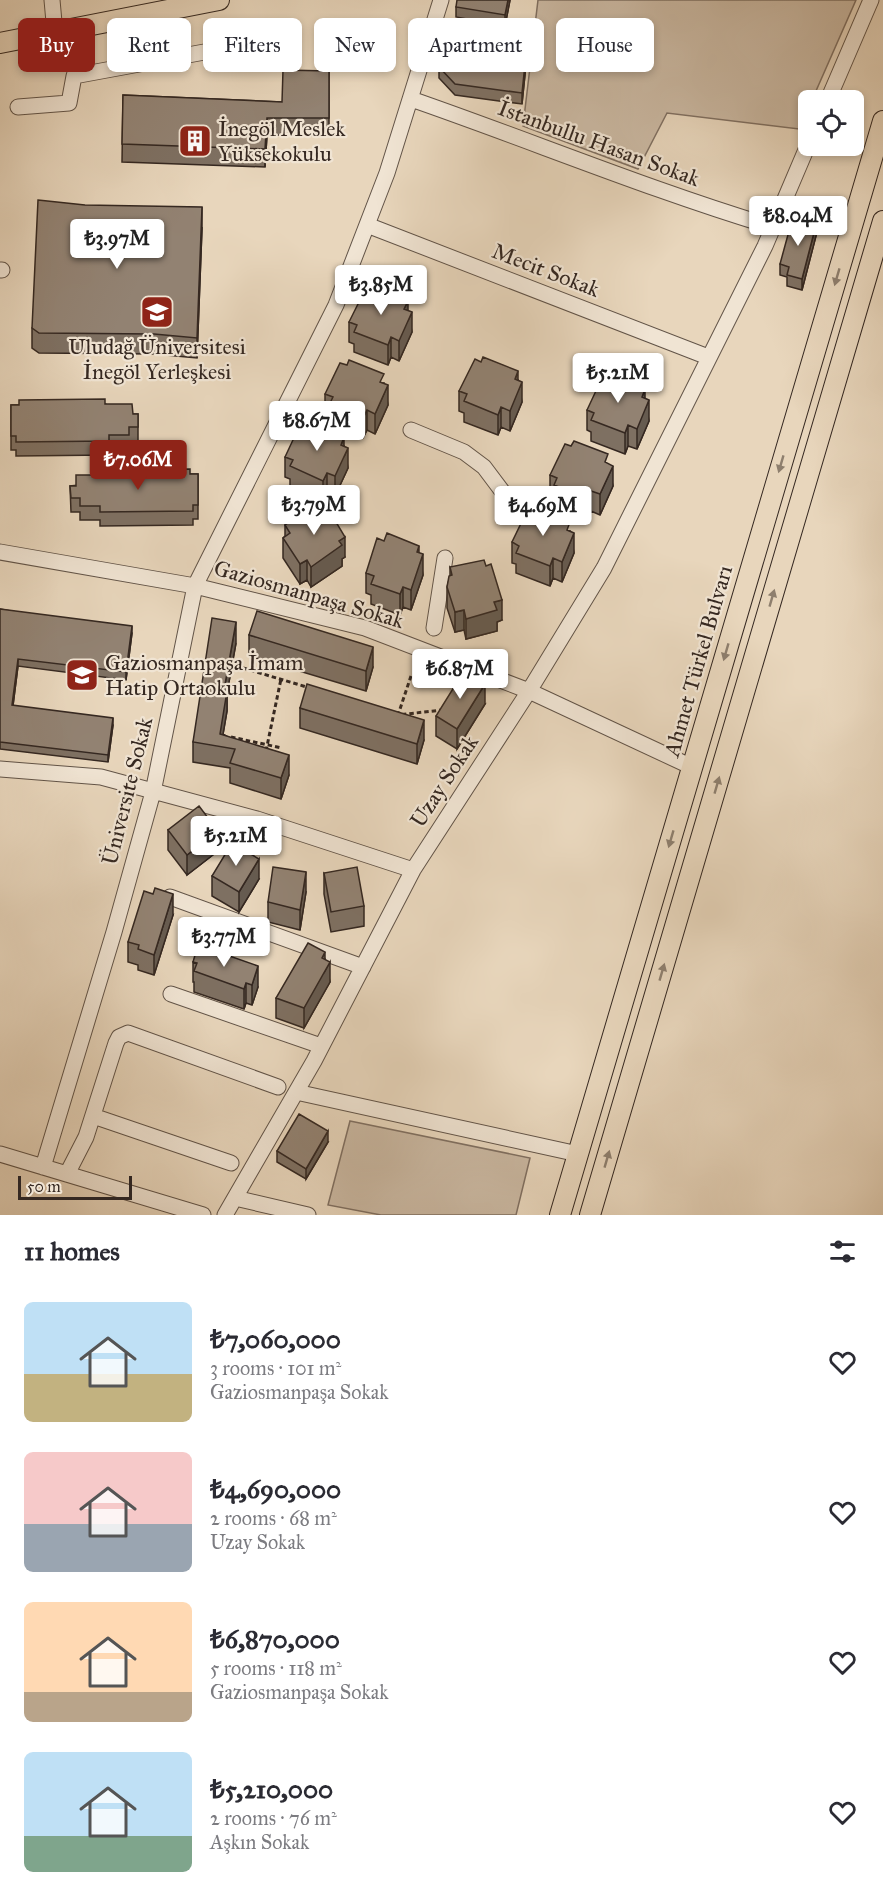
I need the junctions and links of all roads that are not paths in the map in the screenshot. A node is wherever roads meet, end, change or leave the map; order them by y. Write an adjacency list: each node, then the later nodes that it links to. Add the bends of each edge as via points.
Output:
1 (52, 0): 6 (street)
2 (219, 0): 5 (main road)
3 (441, 0): 12 (street, Üniversite Sokak)
4 (872, 0): 11 (street)
5 (160, 5): 7 (main road)
6 (54, 18)
7 (95, 22)
8 (18, 40): 9 (main road)
9 (0, 43)
10 (203, 52): 13 (street, via 74,76 69,103)
11 (832, 90)
12 (411, 99): 17 (street, Üniversite Sokak); 18 (street, İstanbullu Hasan Sokak, via 687,201)
13 (18, 107)
14 (883, 121): 27 (main road, Ahmet Türkel Bulvarı, one-way to 27)
15 (803, 156): 18 (street, Uzay Sokak)
16 (883, 221): 48 (main road, one-way to 16)
17 (367, 225): 19 (street, Mecit Sokak); 24 (street, Üniversite Sokak, via 336,305)
18 (773, 227): 19 (street, Uzay Sokak)
19 (708, 357): 26 (street, Uzay Sokak, via 604,568)
20 (411, 430): 21 (street, via 464,452 484,467)
21 (517, 511)
22 (0, 552): 24 (street, Gaziosmanpaşa Sokak)
23 (445, 558): 25 (street)
24 (195, 585): 26 (street, Gaziosmanpaşa Sokak, via 365,628); 29 (street, Üniversite Sokak)
25 (434, 628)
26 (529, 691): 27 (street, Gaziosmanpaşa Sokak); 30 (street, Uzay Sokak)
27 (692, 767): 39 (main road, Ahmet Türkel Bulvarı, one-way to 39)
28 (0, 769): 29 (street, via 101,777)
29 (153, 792): 30 (street, via 257,819); 41 (street, Üniversite Sokak)
30 (413, 870): 32 (street, Uzay Sokak)
31 (170, 897): 32 (street)
32 (363, 967): 34 (street, Uzay Sokak)
33 (171, 994): 34 (street)
34 (321, 1046): 36 (street, Uzay Sokak)
35 (278, 1087): 37 (street, via 128,1033 117,1040)
36 (296, 1092): 39 (street); 43 (street, Uzay Sokak)
37 (93, 1116): 40 (street); 42 (street)
38 (0, 1154): 41 (street)
39 (578, 1154): 47 (main road, Ahmet Türkel Bulvarı)
40 (231, 1163)
41 (43, 1167): 42 (street)
42 (67, 1174): 44 (street)
43 (235, 1198): 45 (street, Uzay Sokak); 46 (street)
44 (203, 1215)
45 (225, 1215)
46 (308, 1215)
47 (560, 1215)
48 (590, 1215)

